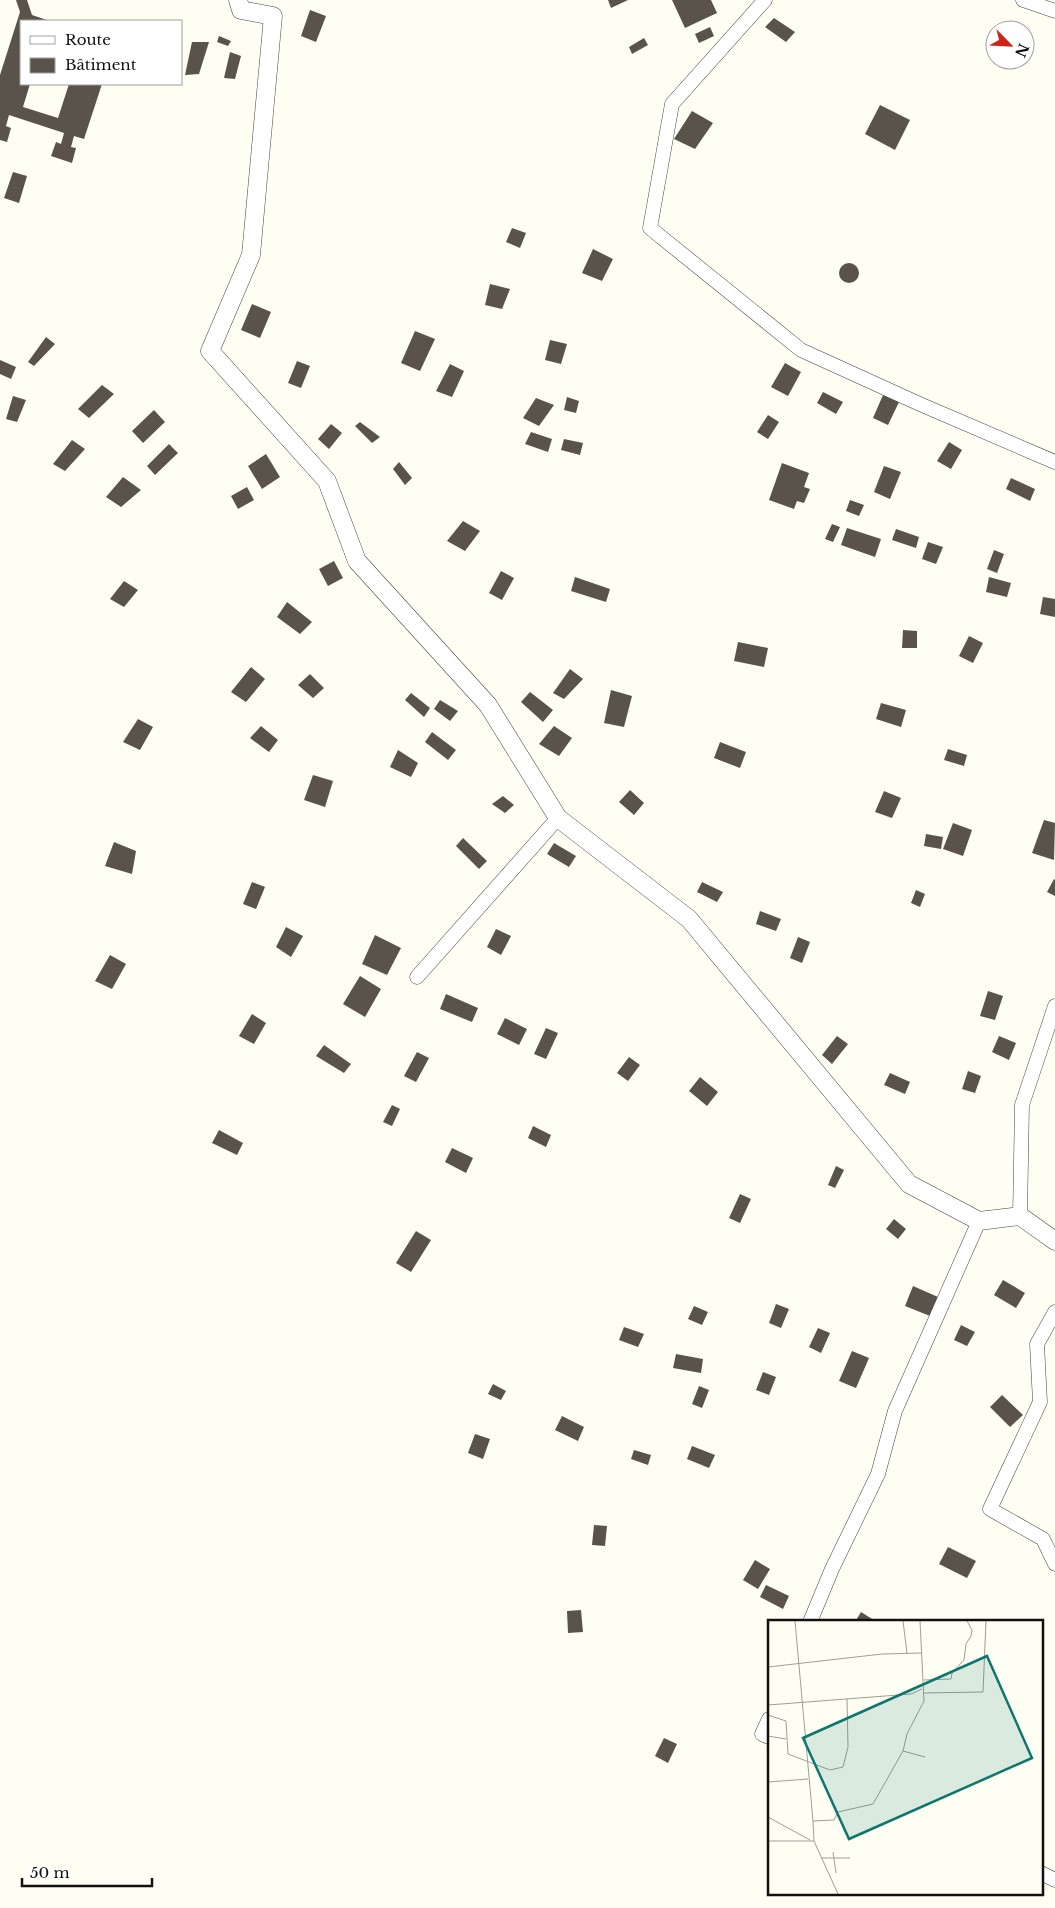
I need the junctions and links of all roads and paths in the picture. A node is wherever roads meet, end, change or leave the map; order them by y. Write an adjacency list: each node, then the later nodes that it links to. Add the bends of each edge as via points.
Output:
1 (238, 0): 6 (street, via 241,10 273,16 251,255 210,351 327,481 357,561 488,705)
2 (766, 0): 5 (street, via 672,104 650,228 801,350)
3 (1023, 0): 4 (street)
4 (1055, 11)
5 (1055, 462)
6 (558, 818): 7 (street); 10 (street, via 689,918 909,1184)
7 (417, 977)
8 (1055, 1006): 9 (street, via 1022,1105)
9 (1020, 1216): 10 (street); 11 (street)
10 (978, 1221): 14 (street, via 895,1411 878,1474)
11 (1055, 1241)
12 (1055, 1312): 13 (street, via 1037,1344 1040,1402 990,1509 1043,1539)
13 (1055, 1564)
14 (811, 1620)
15 (768, 1721): 16 (street, via 762,1734)
16 (768, 1737)
17 (1042, 1874): 18 (street)
18 (1055, 1880)

